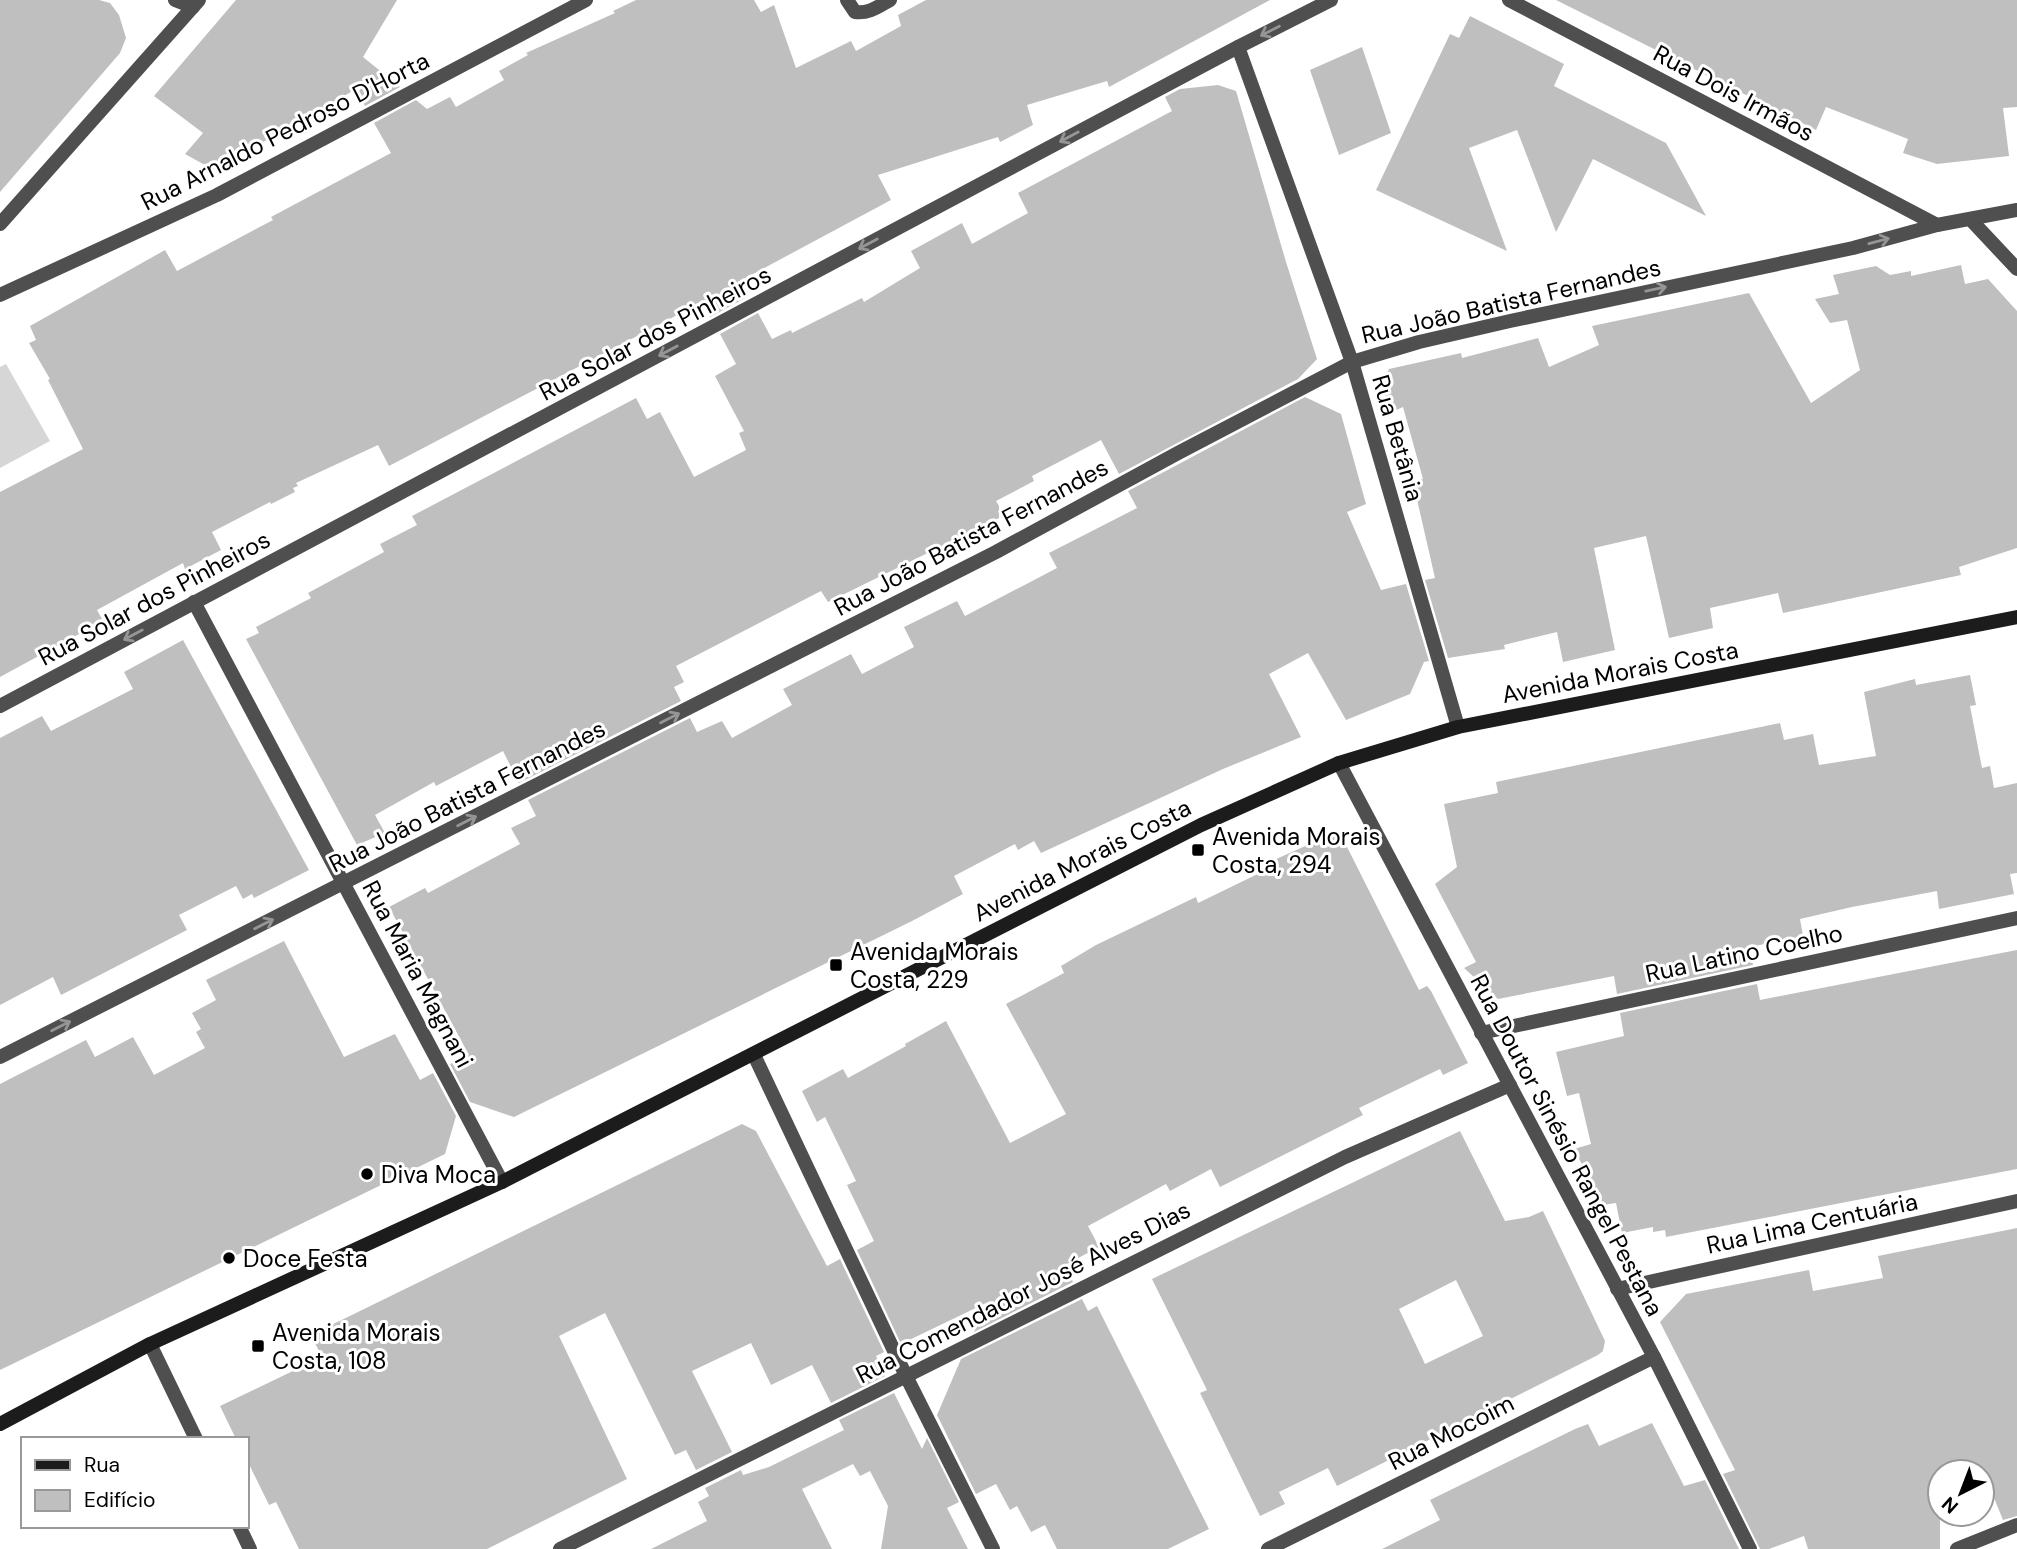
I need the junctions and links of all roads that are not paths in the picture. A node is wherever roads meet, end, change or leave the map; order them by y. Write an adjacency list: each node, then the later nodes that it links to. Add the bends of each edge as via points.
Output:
1 (174, 0): 6 (street)
2 (586, 0): 14 (street, Rua Arnaldo Pedroso D'Horta, via 216,195)
3 (890, 0): 7 (street, via 870,12)
4 (1331, 0): 8 (street, Rua Solar dos Pinheiros, one-way to 8)
5 (1509, 0): 12 (street, Rua Dois Irmãos)
6 (196, 3): 11 (street)
7 (851, 6)
8 (1238, 47): 15 (street, Rua Betânia); 16 (street, Rua Solar dos Pinheiros, one-way to 16)
9 (2017, 210): 10 (street, Rua João Batista Fernandes)
10 (1971, 220): 12 (street, Rua João Batista Fernandes); 13 (street)
11 (0, 224)
12 (1937, 225): 15 (street, Rua João Batista Fernandes, one-way to 12, via 1419,342)
13 (2017, 269)
14 (0, 295)
15 (1352, 362): 19 (street, Rua Betânia); 21 (street, Rua João Batista Fernandes, one-way to 15, via 996,552)
16 (194, 602): 18 (street, Rua Solar dos Pinheiros, one-way to 18); 21 (street, Rua Maria Magnani)
17 (2017, 617): 19 (street, Avenida Morais Costa)
18 (0, 706)
19 (1458, 727): 20 (street, Avenida Morais Costa)
20 (1339, 763): 23 (street, Rua Doutor Sinésio Rangel Pestana); 24 (street, Avenida Morais Costa, via 1201,825)
21 (345, 883): 25 (street, Rua João Batista Fernandes, one-way to 21); 27 (street, Rua Maria Magnani)
22 (2017, 918): 23 (street, Rua Latino Coelho)
23 (1481, 1033): 26 (street, Rua Doutor Sinésio Rangel Pestana)
24 (754, 1055): 27 (street, Avenida Morais Costa); 32 (street)
25 (0, 1057)
26 (1510, 1085): 29 (street, Rua Doutor Sinésio Rangel Pestana); 32 (street, Rua Comendador José Alves Dias, via 1345,1157)
27 (502, 1182): 30 (street, Avenida Morais Costa)
28 (2017, 1201): 29 (street, Rua Lima Centuária)
29 (1617, 1289): 31 (street, Rua Doutor Sinésio Rangel Pestana)
30 (150, 1344): 33 (street, Avenida Morais Costa); 34 (street)
31 (1654, 1357): 40 (street, Rua Mocoim); 41 (street, Rua Doutor Sinésio Rangel Pestana)
32 (906, 1376): 38 (street, Rua Comendador José Alves Dias); 39 (street)
33 (0, 1424)
34 (195, 1437)
35 (2017, 1525): 42 (street)
36 (240, 1528): 37 (street)
37 (250, 1549)
38 (560, 1549)
39 (993, 1549)
40 (1268, 1549)
41 (1751, 1549)
42 (1957, 1549)

